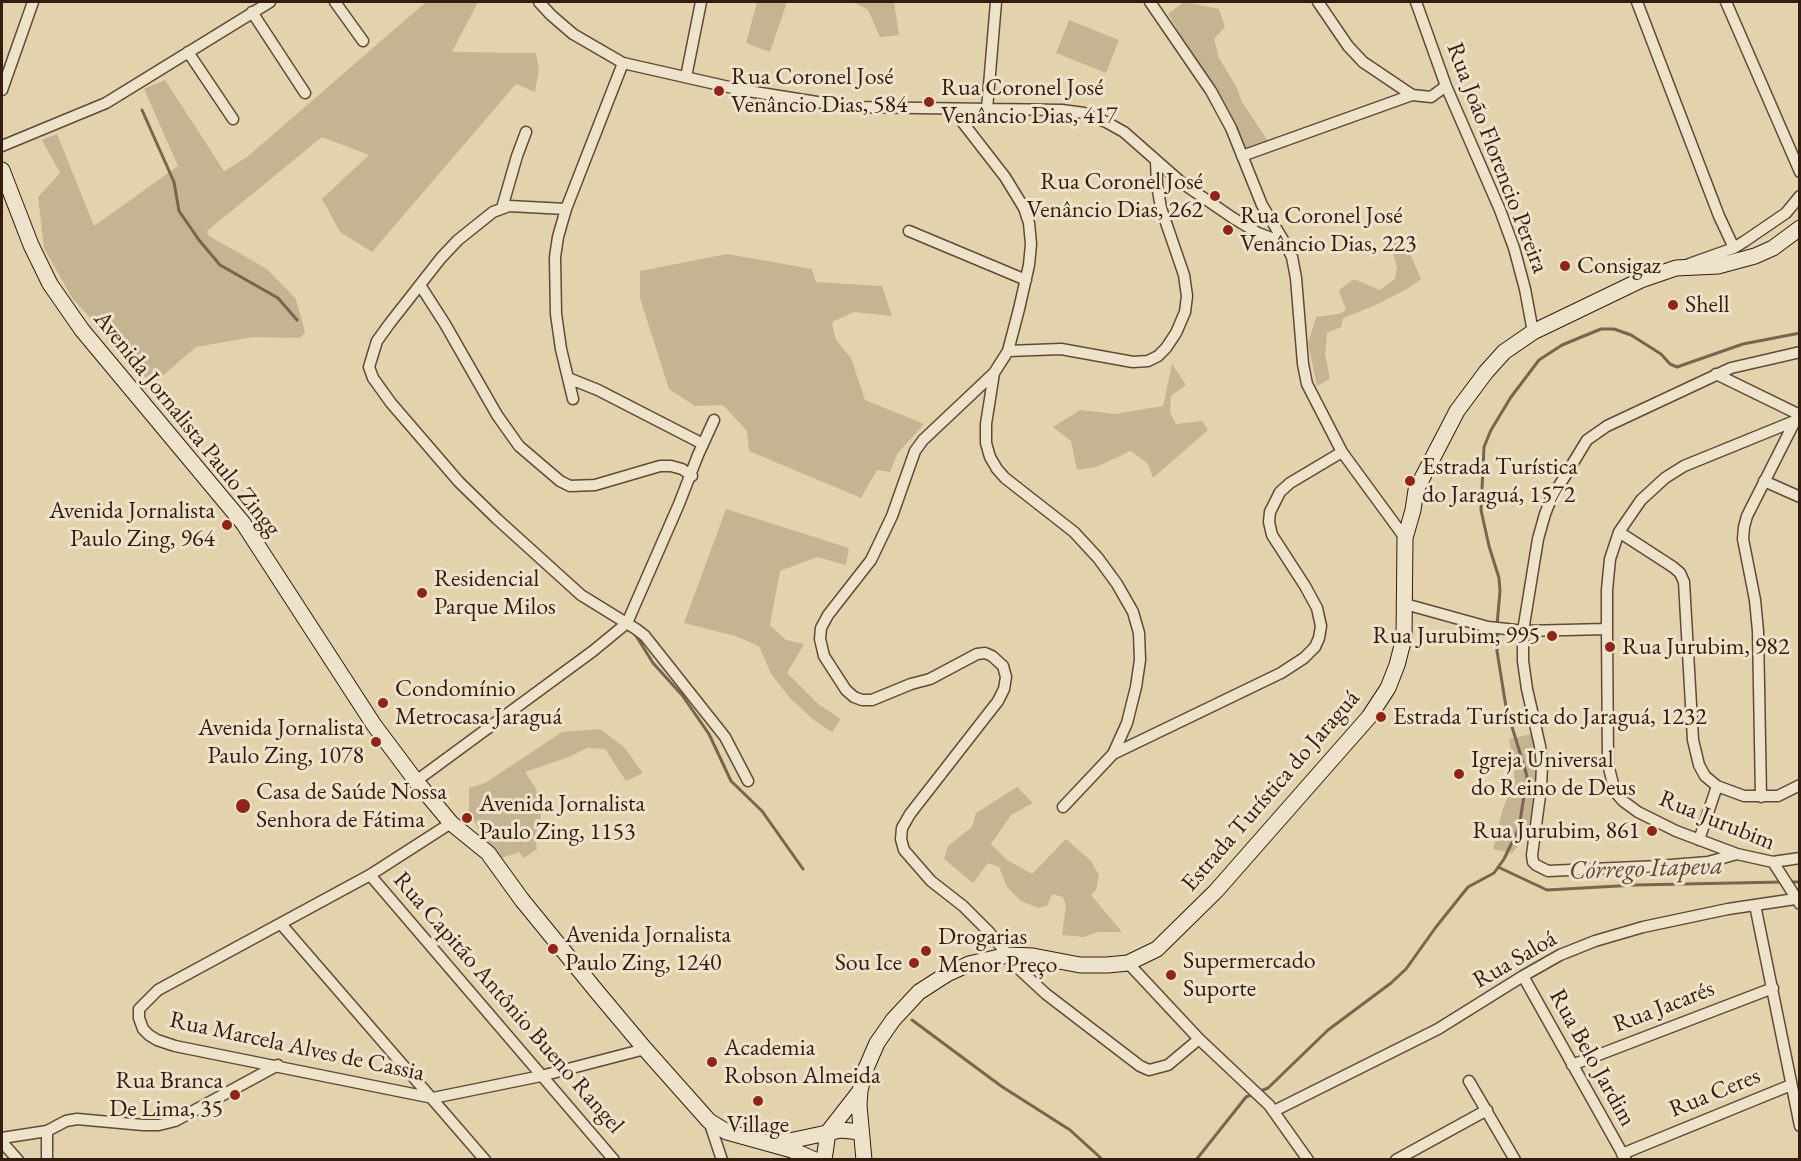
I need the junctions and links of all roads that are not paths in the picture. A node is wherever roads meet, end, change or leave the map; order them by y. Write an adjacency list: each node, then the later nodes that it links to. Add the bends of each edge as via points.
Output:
1 (33, 2): 18 (street)
2 (270, 2): 12 (street)
3 (335, 2): 13 (street)
4 (539, 2): 15 (street, via 573,34)
5 (701, 2): 16 (street)
6 (996, 2): 21 (street)
7 (1152, 2): 26 (street, via 1211,91)
8 (1318, 2): 20 (street, via 1363,62)
9 (1416, 2): 17 (street, Rua João Florencio Pereira)
10 (1637, 2): 36 (street)
11 (1726, 2): 29 (street)
12 (252, 12): 14 (street); 19 (street)
13 (363, 41)
14 (188, 52): 23 (street); 25 (street, via 106,103)
15 (622, 63): 16 (street); 32 (street)
16 (686, 77): 22 (street, via 848,107)
17 (1446, 86): 20 (street, via 1431,97); 41 (street, Rua João Florencio Pereira, via 1514,248)
18 (2, 90)
19 (305, 93)
20 (1412, 95): 26 (street)
21 (987, 109): 22 (street); 27 (street, via 1084,113 1124,132)
22 (953, 110): 39 (street, via 1024,208 1031,244)
23 (233, 119)
24 (526, 132): 31 (street)
25 (2, 146)
26 (1242, 156): 35 (street, via 1262,205)
27 (1156, 161): 35 (street, via 1233,218); 42 (street, via 1161,208 1184,275 1187,296 1185,312 1166,348 1148,361 1132,362 1061,349)
28 (2, 170): 62 (main road, Avenida Jornalista Paulo Zingg, via 50,284 82,330 243,523 355,698)
29 (1800, 172)
30 (1800, 196): 36 (street, via 1785,213)
31 (502, 208): 32 (street); 40 (street, via 458,240)
32 (566, 208): 46 (street, via 558,237 554,283)
33 (1800, 228): 37 (main road, Estrada Turística do Jaraguá, via 1773,248)
34 (909, 231): 39 (street)
35 (1285, 243): 51 (street, via 1296,278 1307,384)
36 (1734, 248): 37 (street); 38 (street)
37 (1718, 266): 38 (main road, Estrada Turística do Jaraguá)
38 (1676, 268): 41 (main road, Estrada Turística do Jaraguá, via 1641,280)
39 (1026, 280): 42 (street)
40 (420, 285): 52 (street, via 519,446 560,481 570,486 595,486 660,466 682,469); 58 (street, via 377,341 369,368 373,378 459,482 497,519 581,595)
41 (1533, 332): 56 (main road, Estrada Turística do Jaraguá, via 1504,352 1457,411 1418,485)
42 (1008, 351): 44 (street)
43 (1800, 352): 45 (street)
44 (994, 373): 61 (street, via 986,443 997,469 1074,532 1118,584 1133,612 1139,633 1137,687); 77 (street, via 922,440 871,560 828,615 820,639 824,656 846,690 862,700 930,679 977,654 993,656 1002,666 1006,677 998,700 910,814 901,839 913,862 989,932)
45 (1716, 374): 48 (street); 60 (street, via 1607,426 1587,440 1545,514)
46 (568, 378): 47 (street); 50 (street)
47 (573, 399)
48 (1798, 418): 53 (street); 55 (street, Rua Jurubim, via 1695,461 1665,478 1641,500)
49 (714, 420): 50 (street)
50 (703, 444): 52 (street)
51 (1342, 452): 56 (street); 61 (street, via 1290,483 1280,492 1270,512 1272,535 1317,608 1321,626 1315,647 1281,673)
52 (692, 476): 58 (street)
53 (1764, 481): 54 (street); 66 (street, via 1747,516 1743,539 1758,631)
54 (1800, 497)
55 (1619, 532): 59 (street, Rua Jurubim, via 1610,559); 65 (street, via 1673,567 1684,582 1693,740 1699,765)
56 (1405, 538): 57 (main road, Estrada Turística do Jaraguá)
57 (1405, 604): 60 (street, via 1488,627); 78 (main road, Estrada Turística do Jaraguá, via 1404,638 1397,665 1369,717 1184,925 1157,949)
58 (627, 623): 62 (street); 63 (street, via 660,653 725,737)
59 (1606, 629): 60 (street); 69 (street, Rua Jurubim, via 1608,764 1615,792 1638,812)
60 (1523, 631): 70 (street, via 1527,689 1542,766 1533,862 1548,871 1708,862)
61 (1113, 754): 67 (street)
62 (416, 781): 68 (main road, Avenida Jornalista Paulo Zingg)
63 (748, 781)
64 (1800, 785): 66 (street, via 1778,796)
65 (1717, 786): 66 (street, via 1744,796); 69 (street)
66 (1761, 797)
67 (1063, 807)
68 (451, 823): 73 (street, Rua Marcela Alves de Cassia); 82 (main road, Avenida Jornalista Paulo Zingg, via 467,837 479,858 503,874)
69 (1699, 840): 70 (street, Rua Jurubim)
70 (1737, 855): 72 (street, Rua Jurubim)
71 (1800, 858): 72 (street)
72 (1773, 862): 74 (street, Rua Jurubim)
73 (370, 874): 76 (street, Rua Marcela Alves de Cassia); 85 (street, Rua Capitão Antônio Bueno Rangel)
74 (1797, 902): 75 (street, Rua Saloá)
75 (1755, 905): 79 (street, Rua Saloá, via 1672,920 1605,938 1560,955); 80 (street)
76 (281, 924): 83 (street, Rua Marcela Alves de Cassia, via 158,990 139,1010 143,1029 157,1040); 89 (street)
77 (1008, 955): 78 (main road, Estrada Turística do Jaraguá, via 1080,965); 81 (street, via 1046,994 1149,1070 1168,1065); 88 (main road, Estrada Turística do Jaraguá, via 946,974 914,997 877,1043)
78 (1128, 963): 81 (street)
79 (1523, 976): 84 (street, Rua Belo Jardim); 90 (street, Rua Saloá, via 1438,1029)
80 (1773, 988): 84 (street, Rua Jacarés); 87 (street)
81 (1199, 1039): 90 (street)
82 (645, 1049): 85 (street, Rua Marcela Alves de Cassia); 92 (main road, Avenida Jornalista Paulo Zingg)
83 (278, 1065): 89 (street, Rua Marcela Alves de Cassia); 94 (street, via 175,1121 143,1125 77,1119)
84 (1572, 1065): 100 (street, Rua Belo Jardim)
85 (541, 1076): 89 (street, Rua Marcela Alves de Cassia); 103 (street, Rua Capitão Antônio Bueno Rangel)
86 (1469, 1081): 91 (street)
87 (1791, 1085): 93 (street); 100 (street, Rua Ceres)
88 (860, 1091): 95 (main road); 96 (main road, Estrada Turística do Jaraguá)
89 (433, 1098): 99 (street)
90 (1272, 1108): 108 (street)
91 (1487, 1110): 109 (street); 110 (street)
92 (709, 1121): 98 (main road, Avenida Jornalista Paulo Zingg, via 727,1132); 104 (street)
93 (1800, 1126)
94 (47, 1131): 97 (street); 102 (street)
95 (828, 1132): 96 (main road, Avenida Jornalista Paulo Zingg); 98 (main road, Avenida Jornalista Paulo Zingg); 106 (main road)
96 (861, 1132): 107 (main road, Estrada Turística do Jaraguá)
97 (2, 1140): 101 (street)
98 (772, 1144): 105 (main road, Avenida Jornalista Paulo Zingg)
99 (479, 1157)
100 (1624, 1157)
101 (18, 1160)
102 (47, 1160)
103 (614, 1160)
104 (723, 1160)
105 (815, 1160)
106 (824, 1160)
107 (864, 1160)
108 (1308, 1160)
109 (1396, 1160)
110 (1515, 1160)

